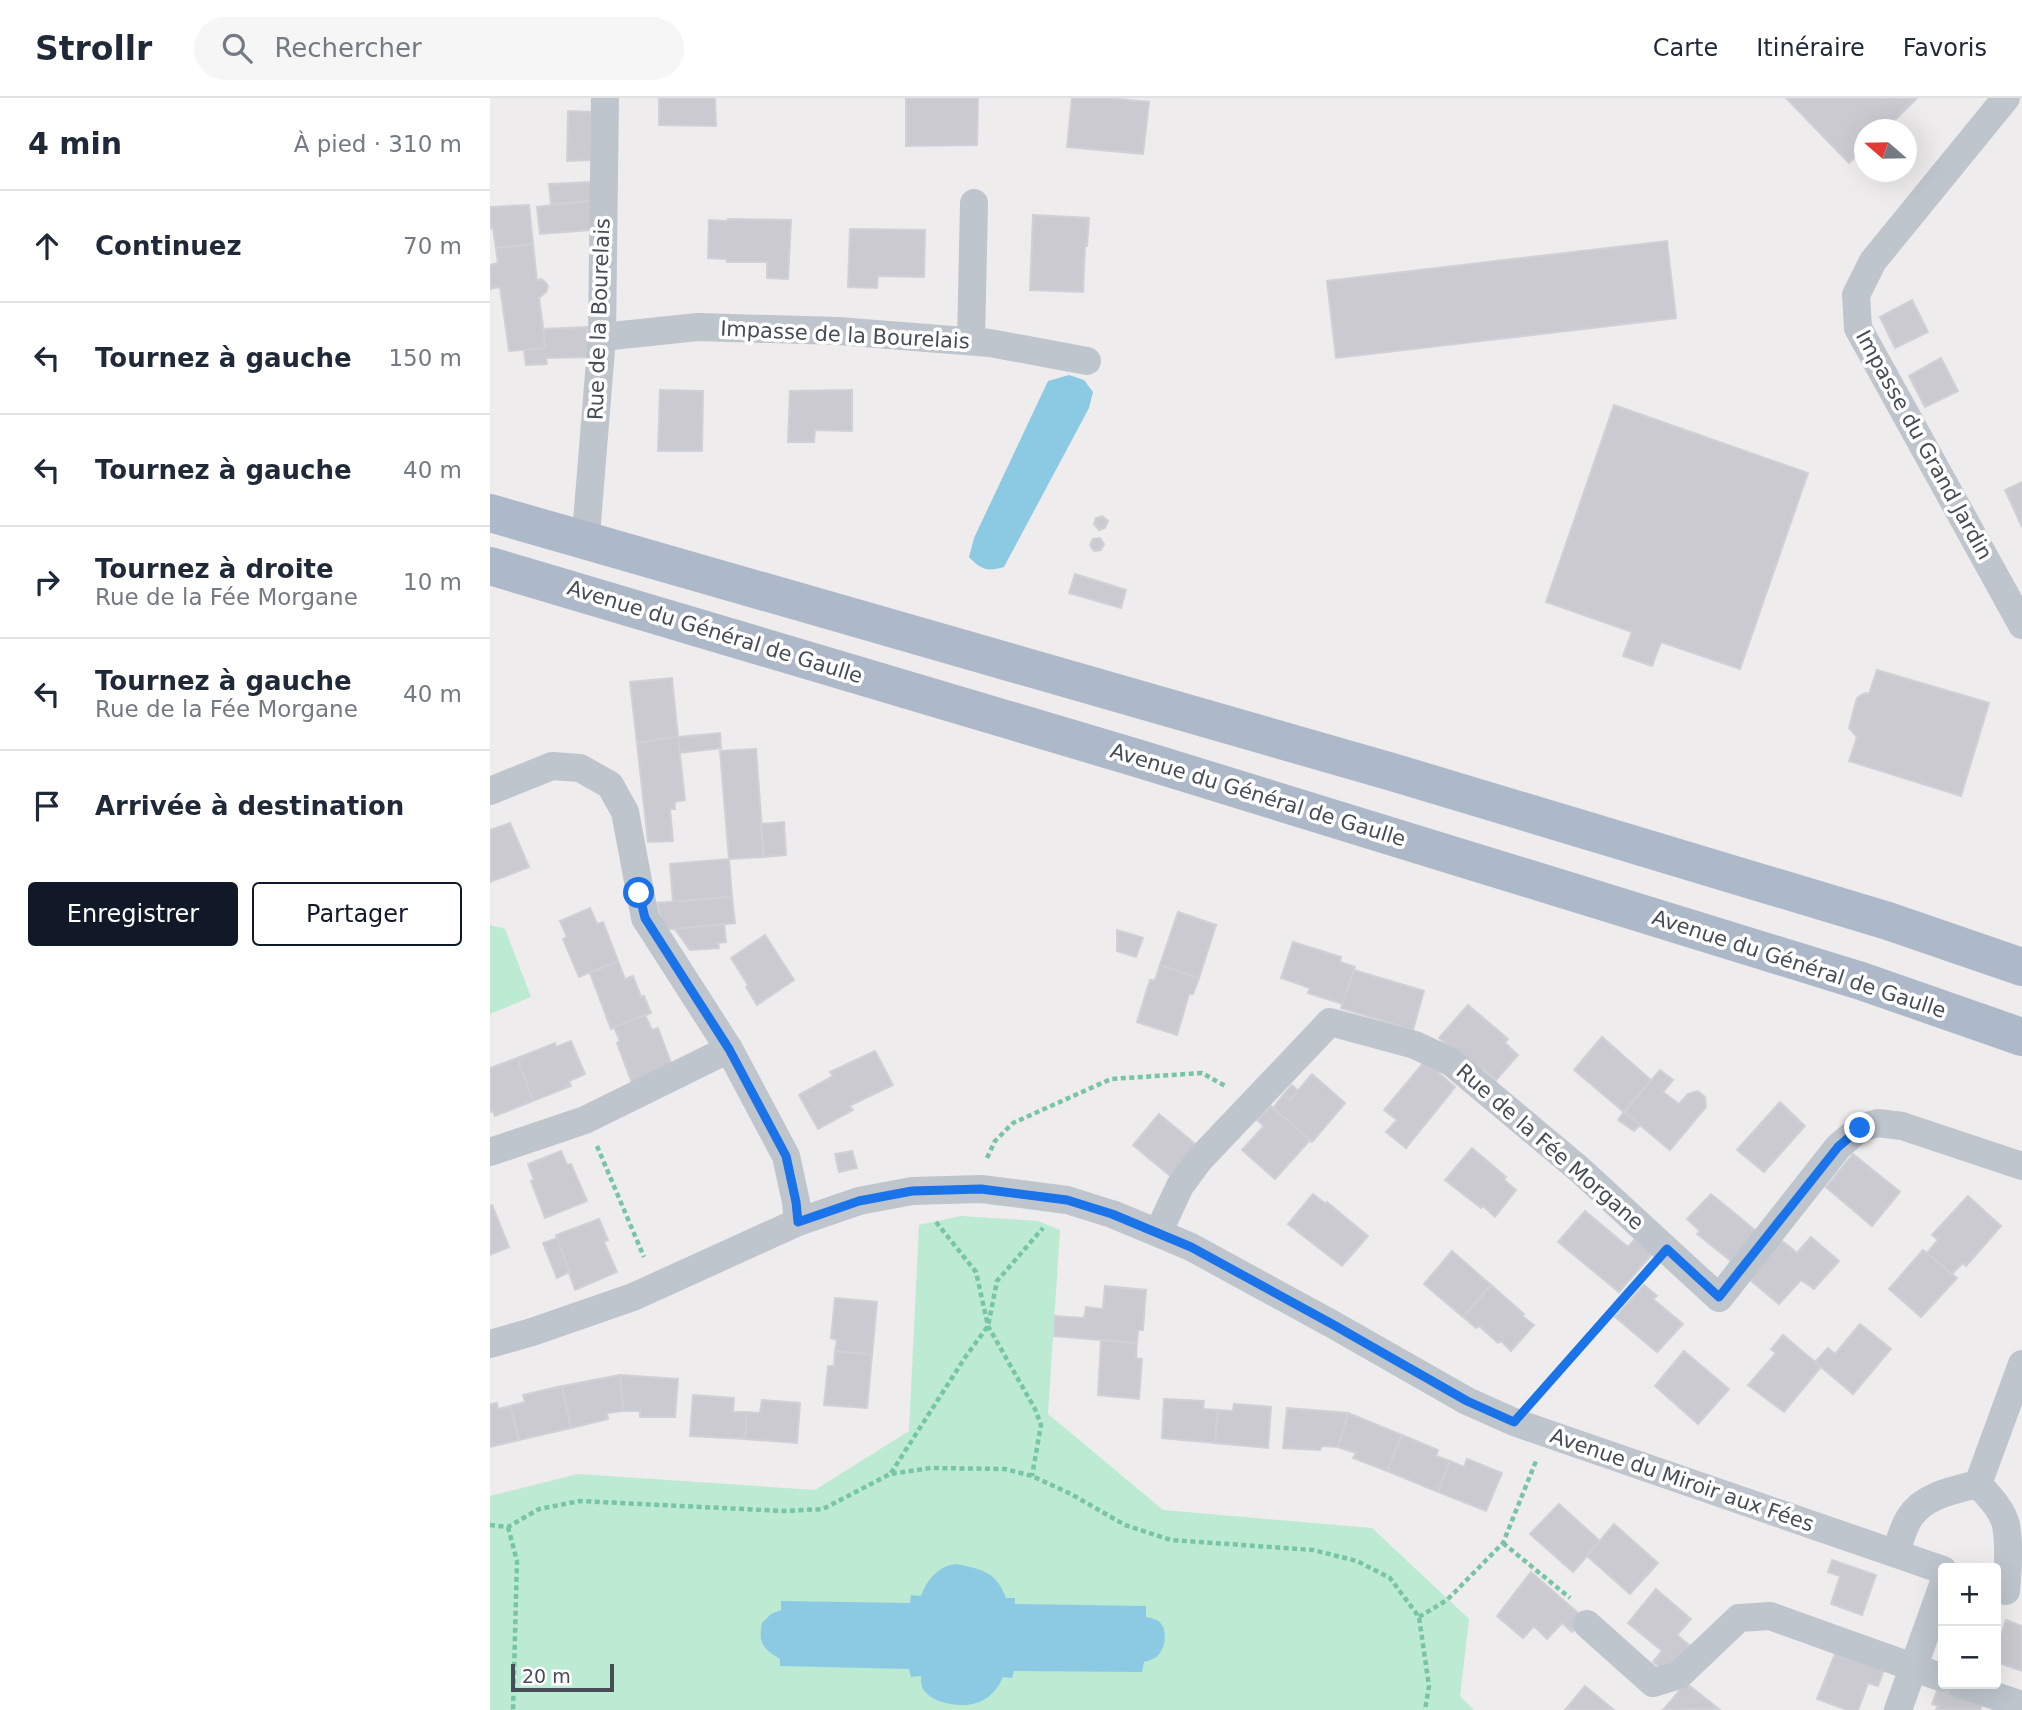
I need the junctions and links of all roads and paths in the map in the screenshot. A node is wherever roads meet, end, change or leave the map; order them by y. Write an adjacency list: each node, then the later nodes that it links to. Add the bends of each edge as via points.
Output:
1 (605, 98): 4 (street, Rue de la Bourelais)
2 (2006, 98): 10 (street, Impasse du Grand Jardin, via 1873,261 1856,295 1858,328)
3 (974, 203): 5 (street)
4 (602, 337): 5 (street, Impasse de la Bourelais, via 698,327); 8 (street, Rue de la Bourelais)
5 (971, 341): 6 (street, Impasse de la Bourelais)
6 (1087, 361)
7 (490, 513): 8 (main road)
8 (587, 540): 12 (main road, via 1392,772 1888,921)
9 (490, 566): 13 (main road, Avenue du Général de Gaulle, via 1287,804 1861,981)
10 (2022, 625)
11 (490, 791): 14 (street, via 552,766 580,768 610,785 625,812 645,918)
12 (2022, 967)
13 (2022, 1037)
14 (729, 1049): 16 (street); 22 (street, via 786,1156)
15 (1255, 1102): 19 (path, via 1202,1073 1111,1079 1013,1123 995,1141 981,1170); 23 (street, Rue de la Fée Morgane, via 1180,1186); 24 (street, Rue de la Fée Morgane, via 1330,1022 1415,1045 1451,1062)
16 (585, 1120): 17 (street); 25 (path)
17 (490, 1152)
18 (2022, 1166): 24 (street, Rue de la Fée Morgane, via 1902,1126 1860,1128 1838,1147 1719,1297)
19 (981, 1189): 20 (street, Avenue du Miroir aux Fées); 21 (street, Avenue du Miroir aux Fées)
20 (912, 1191): 22 (street, Avenue du Miroir aux Fées, via 859,1201); 26 (path, via 976,1272)
21 (1067, 1200): 23 (street, Avenue du Miroir aux Fées); 26 (path, via 997,1280)
22 (798, 1222): 25 (street, Avenue du Miroir aux Fées)
23 (1158, 1233): 29 (street, Avenue du Miroir aux Fées)
24 (1667, 1249): 29 (path)
25 (657, 1286): 27 (street, Avenue du Miroir aux Fées)
26 (988, 1325): 31 (path); 32 (path, via 1041,1425)
27 (490, 1344)
28 (2022, 1364): 33 (street)
29 (1514, 1422): 30 (street, Avenue du Miroir aux Fées)
30 (1547, 1434): 36 (path); 37 (street, Avenue du Miroir aux Fées)
31 (890, 1474): 32 (path, via 931,1468 1004,1469); 35 (path, via 823,1509 580,1501 539,1509)
32 (1032, 1476): 41 (path, via 1125,1525 1171,1541 1313,1550 1357,1560 1390,1578)
33 (1978, 1484): 37 (street, via 1924,1503 1911,1515); 39 (street, via 2006,1523)
34 (490, 1525): 35 (path)
35 (508, 1527): 47 (path, via 517,1561)
36 (1503, 1543): 41 (path, via 1447,1600); 42 (path, via 1591,1615)
37 (1896, 1552): 38 (street, Avenue du Miroir aux Fées)
38 (1938, 1568)
39 (2008, 1592)
40 (1938, 1600): 43 (street)
41 (1419, 1617): 48 (path, via 1429,1686)
42 (1587, 1624): 43 (street, via 1653,1683 1679,1675 1739,1618 1770,1616)
43 (1913, 1668): 44 (street); 49 (street)
44 (1938, 1676)
45 (1975, 1689): 46 (street)
46 (2022, 1705)
47 (513, 1710)
48 (1425, 1710)
49 (1898, 1710)

